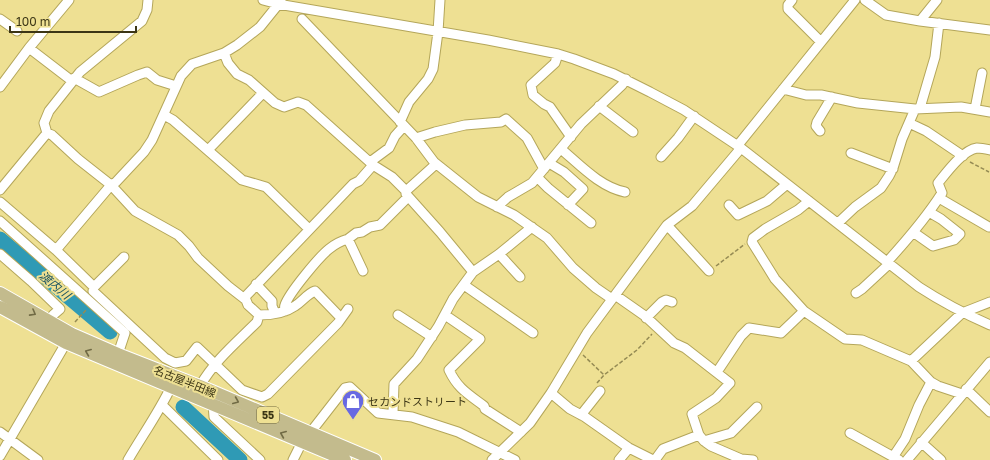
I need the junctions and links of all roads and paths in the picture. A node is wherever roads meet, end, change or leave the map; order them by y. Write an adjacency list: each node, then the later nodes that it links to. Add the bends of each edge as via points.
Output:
1 (69, 0): 18 (street)
2 (148, 0): 24 (street, via 142,21)
3 (263, 0): 9 (street)
4 (440, 0): 16 (street)
5 (792, 0): 17 (street, via 788,9)
6 (855, 0): 17 (street)
7 (865, 0): 12 (street, via 886,15)
8 (937, 0): 12 (street)
9 (280, 2): 16 (street); 19 (street, via 260,27)
10 (0, 19): 15 (street)
11 (302, 19): 37 (street)
12 (920, 21): 13 (street)
13 (938, 23): 14 (street); 31 (street, via 935,56)
14 (990, 30)
15 (17, 31)
16 (438, 32): 20 (street); 37 (street, via 433,69 409,102)
17 (820, 42): 27 (street)
18 (30, 48): 22 (street); 24 (street)
19 (224, 53): 25 (street, via 192,64); 28 (street, via 228,64 237,74 249,80)
20 (558, 54): 23 (street); 41 (street, via 555,63 531,85 533,95 550,107)
21 (982, 73): 32 (street)
22 (3, 76): 26 (street)
23 (626, 79): 30 (street); 35 (street)
24 (73, 80): 25 (street, via 99,92 147,72 157,80); 40 (street, via 49,111 44,123)
25 (176, 86): 34 (street)
26 (0, 88)
27 (783, 89): 29 (street, via 806,95); 43 (street)
28 (263, 93): 45 (street); 50 (street, via 284,107 298,102 306,105)
29 (832, 97): 31 (street, via 858,104); 38 (street, via 817,122 816,126)
30 (599, 106): 39 (street); 41 (street)
31 (918, 109): 32 (street); 36 (street)
32 (975, 109): 33 (street)
33 (990, 112)
34 (164, 115): 45 (street); 57 (street, via 144,152)
35 (694, 116): 43 (street); 48 (street)
36 (908, 123): 49 (street, via 926,131); 53 (street)
37 (402, 124): 42 (street); 50 (street, via 389,148)
38 (820, 131)
39 (633, 132)
40 (47, 133): 57 (street); 58 (street)
41 (571, 137): 44 (street)
42 (416, 138): 51 (street); 52 (street, via 465,125 501,122 506,119 527,138)
43 (740, 146): 56 (street); 71 (street, via 692,206)
44 (560, 149): 52 (street); 59 (street, via 597,179)
45 (208, 150): 74 (street, via 242,180 266,187)
46 (990, 150): 49 (street, via 977,148)
47 (851, 154): 53 (street)
48 (662, 156)
49 (962, 156): 54 (path); 61 (street, via 938,183 942,193)
50 (371, 163): 60 (street, via 392,178); 74 (street, via 359,181)
51 (436, 164): 60 (street); 66 (street, via 478,197)
52 (547, 166): 55 (street); 64 (street, via 564,172 583,188)
53 (893, 169): 70 (street, via 881,188)
54 (989, 172)
55 (537, 177): 64 (street); 66 (street)
56 (787, 184): 62 (street); 65 (street, via 767,201 738,216)
57 (111, 185): 78 (street); 93 (street, via 135,211 178,235 203,263)
58 (0, 190)
59 (625, 192)
60 (407, 194): 77 (street, via 380,225 370,227); 85 (street)
61 (939, 198): 67 (street); 73 (street)
62 (809, 201): 70 (street); 76 (street)
63 (0, 202): 78 (street)
64 (568, 205): 69 (street)
65 (729, 205)
66 (497, 207): 72 (street)
67 (929, 212): 75 (street); 75 (street, via 960,234 954,240 933,246)
68 (0, 221): 96 (street)
69 (591, 223)
70 (838, 223): 82 (street)
71 (667, 225): 84 (street); 92 (street)
72 (532, 227): 80 (street); 92 (street, via 547,238 582,276)
73 (989, 227)
74 (309, 229): 87 (street)
75 (913, 232): 82 (street)
76 (753, 238): 84 (path); 100 (street, via 752,242 775,279)
77 (348, 239): 83 (street); 99 (street, via 328,250 293,291 284,306)
78 (56, 250): 89 (street)
79 (0, 254): 108 (street, via 60,309)
80 (499, 254): 85 (street); 86 (street)
81 (124, 257): 89 (street)
82 (888, 263): 91 (street); 102 (street, via 919,287)
83 (363, 271)
84 (709, 271)
85 (473, 272): 88 (street)
86 (520, 277)
87 (256, 284): 93 (street); 101 (street, via 272,301)
88 (464, 285): 105 (street, via 453,299); 112 (street)
89 (94, 287): 119 (street, via 94,291 165,358 175,363 186,361 198,347)
90 (0, 293): 108 (main road, 名古屋半田線 / 55, one-way to 108)
91 (856, 293)
92 (614, 297): 107 (street); 115 (street)
93 (244, 298): 103 (street)
94 (672, 302): 107 (street, via 662,302)
95 (990, 302): 102 (street)
96 (92, 303): 109 (path); 116 (street, via 126,334)
97 (0, 307): 114 (main road, 名古屋半田線 / 55)
98 (348, 309): 106 (street)
99 (285, 311): 101 (street); 106 (street, via 315,291)
100 (804, 311): 117 (street, via 845,339 862,340); 120 (street, via 780,333 749,328)
101 (275, 313): 103 (street)
102 (962, 313): 110 (street); 117 (street)
103 (259, 315): 119 (street, via 257,322)
104 (398, 315): 113 (street)
105 (445, 316): 113 (street); 135 (street, via 480,339 449,370 454,380 460,389 485,409)
106 (342, 318): 119 (street, via 264,396 258,397 242,390)
107 (646, 318): 111 (street)
108 (49, 322): 116 (main road, 名古屋半田線 / 55)
109 (75, 322)
110 (990, 325)
111 (658, 328): 120 (street, via 674,343 685,348); 121 (path, via 637,350)
112 (533, 333)
113 (432, 337): 132 (street, via 417,359 394,384)
114 (66, 343): 124 (main road, 名古屋半田線 / 55, one-way to 114); 139 (street)
115 (577, 350): 121 (path); 127 (street)
116 (118, 354): 123 (main road, 名古屋半田線 / 55)
117 (911, 361): 122 (street)
118 (990, 363): 126 (street)
119 (215, 364): 123 (street)
120 (716, 372): 138 (street, via 730,383 716,398 692,414)
121 (604, 375): 125 (path, via 592,387 594,391)
122 (932, 382): 126 (street, via 938,386); 144 (street)
123 (200, 386): 137 (main road, 名古屋半田線 / 55, one-way to 137)
124 (171, 387): 128 (street); 129 (main road, 名古屋半田線 / 55)
125 (599, 392): 133 (street)
126 (964, 392): 131 (street); 140 (street)
127 (550, 393): 133 (street); 135 (street)
128 (162, 404): 147 (street); 148 (street)
129 (213, 404): 137 (main road, 名古屋半田線 / 55, one-way to 129); 149 (street, via 214,417)
130 (757, 407): 138 (street, via 731,433)
131 (990, 412)
132 (393, 413): 137 (street, via 378,413 350,387 345,388); 142 (street, via 458,432)
133 (581, 415): 141 (street)
134 (0, 432): 139 (street)
135 (521, 432): 142 (street)
136 (850, 433): 144 (street)
137 (306, 438): 150 (street); 151 (main road, 名古屋半田線 / 55); 152 (main road, 名古屋半田線 / 55)
138 (701, 438): 145 (street, via 711,446); 156 (street, via 663,449)
139 (10, 440): 143 (street); 146 (street)
140 (921, 442): 158 (street); 159 (street)
141 (629, 448): 155 (street); 156 (street)
142 (500, 454): 153 (street); 154 (street)
143 (0, 456)
144 (896, 458)
145 (741, 459): 157 (street)
146 (38, 460)
147 (128, 460)
148 (218, 460)
149 (260, 460)
150 (293, 460)
151 (345, 460)
152 (375, 460)
153 (492, 460)
154 (515, 460)
155 (619, 460)
156 (654, 460)
157 (753, 460)
158 (907, 460)
159 (941, 460)

